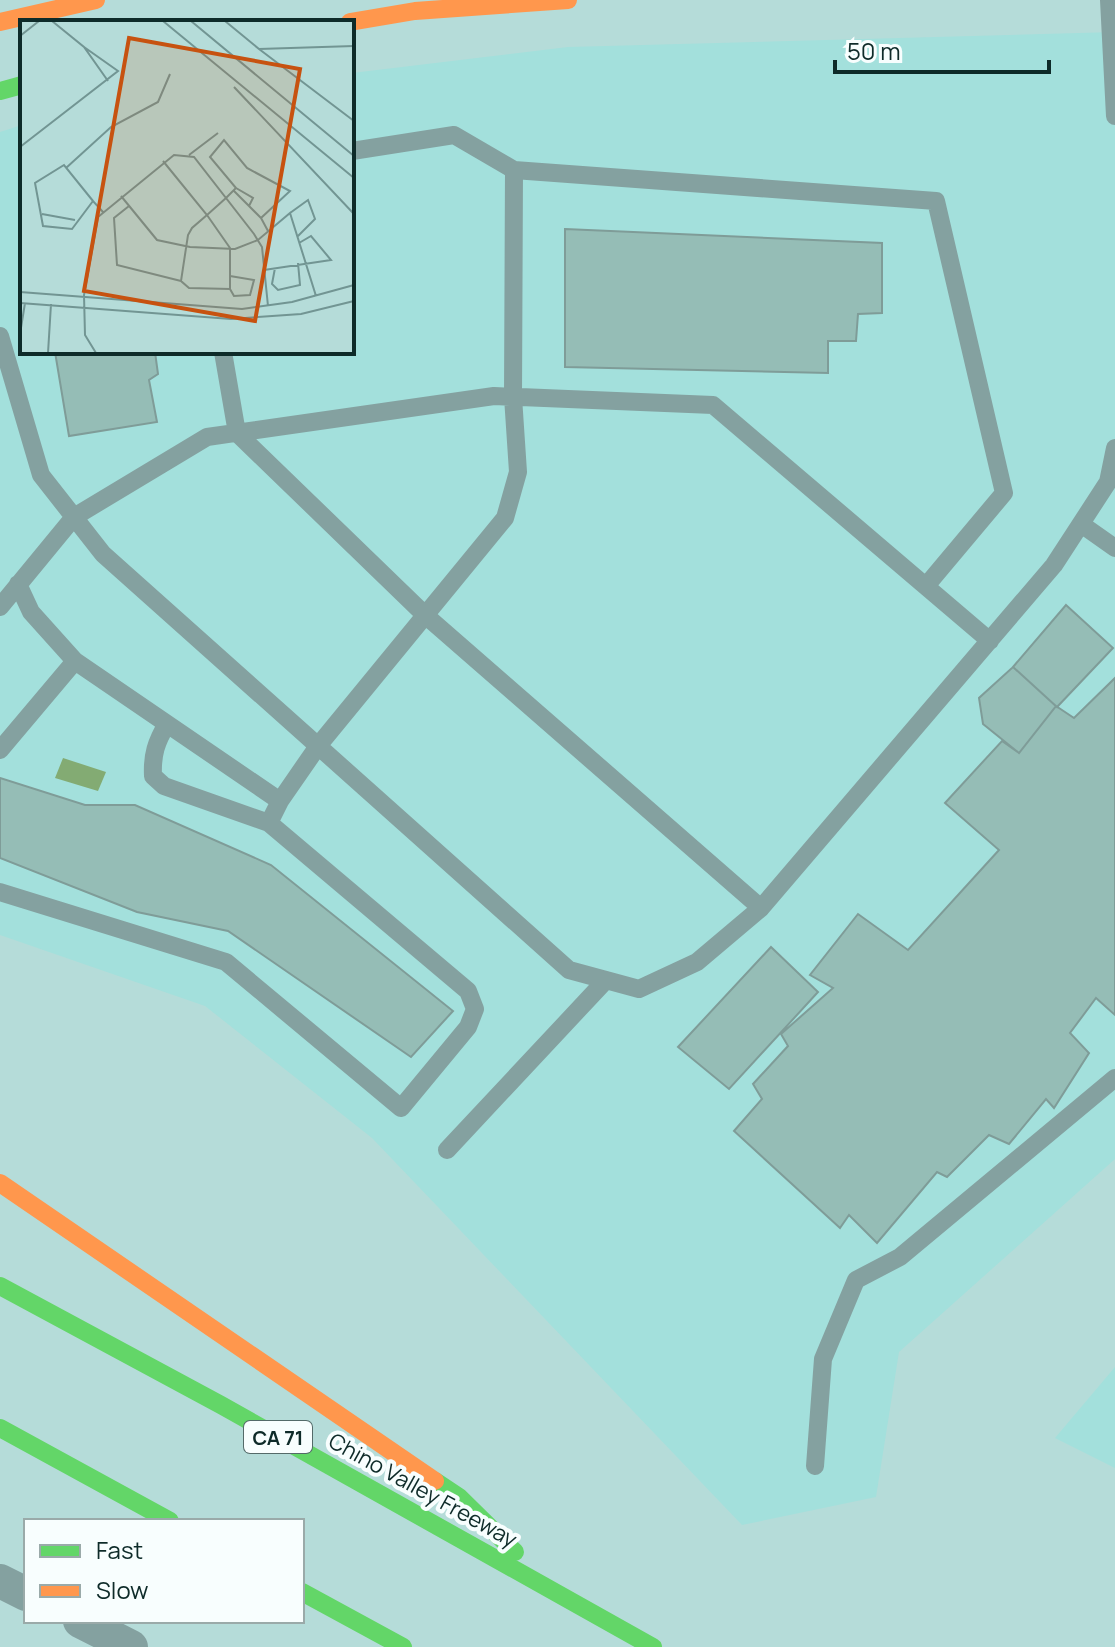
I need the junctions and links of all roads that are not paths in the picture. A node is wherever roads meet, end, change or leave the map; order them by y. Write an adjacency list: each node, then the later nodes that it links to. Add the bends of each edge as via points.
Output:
1 (96, 0): 5 (main road)
2 (568, 0): 4 (main road, via 415,11)
3 (1109, 0): 8 (lane)
4 (354, 21)
5 (0, 22)
6 (20, 86): 7 (main road)
7 (0, 91)
8 (1115, 116)
9 (354, 151): 10 (lane, via 454,135)
10 (514, 170): 13 (lane); 20 (lane, via 936,201 1004,493)
11 (0, 336): 16 (lane, via 41,475)
12 (223, 354): 14 (lane)
13 (513, 397): 14 (lane); 20 (lane, via 713,405); 22 (lane, via 518,472 505,518)
14 (237, 433): 16 (lane, via 207,437); 22 (lane)
15 (1115, 448): 17 (lane, via 1108,482)
16 (74, 517): 19 (lane); 26 (lane, via 103,554)
17 (1081, 524): 18 (lane); 23 (lane)
18 (1115, 548)
19 (18, 584): 21 (lane); 24 (lane, via 31,612)
20 (926, 586): 23 (lane)
21 (0, 607)
22 (425, 615): 26 (lane); 31 (lane)
23 (990, 641): 31 (lane)
24 (75, 661): 25 (lane); 27 (lane)
25 (167, 724): 28 (lane); 29 (lane, via 155,743 153,776 164,786)
26 (318, 746): 28 (lane); 32 (lane, via 569,970)
27 (0, 750)
28 (280, 801): 29 (lane)
29 (269, 823): 30 (lane, via 468,991 475,1009 468,1027 401,1108 226,962)
30 (0, 892)
31 (761, 908): 32 (lane, via 697,962 639,989)
32 (606, 980): 34 (lane)
33 (1115, 1078): 38 (lane, via 900,1257 856,1280 823,1359)
34 (447, 1150)
35 (0, 1183): 41 (main road, via 459,1497)
36 (0, 1286): 41 (main road, Chino Valley Freeway / CA 71)
37 (0, 1428): 39 (main road)
38 (815, 1466)
39 (166, 1519)
40 (0, 1581): 42 (street)
41 (554, 1590): 47 (main road, Chino Valley Freeway / CA 71)
42 (24, 1593)
43 (304, 1593): 46 (main road)
44 (84, 1623): 45 (street)
45 (131, 1647)
46 (403, 1647)
47 (653, 1647)

